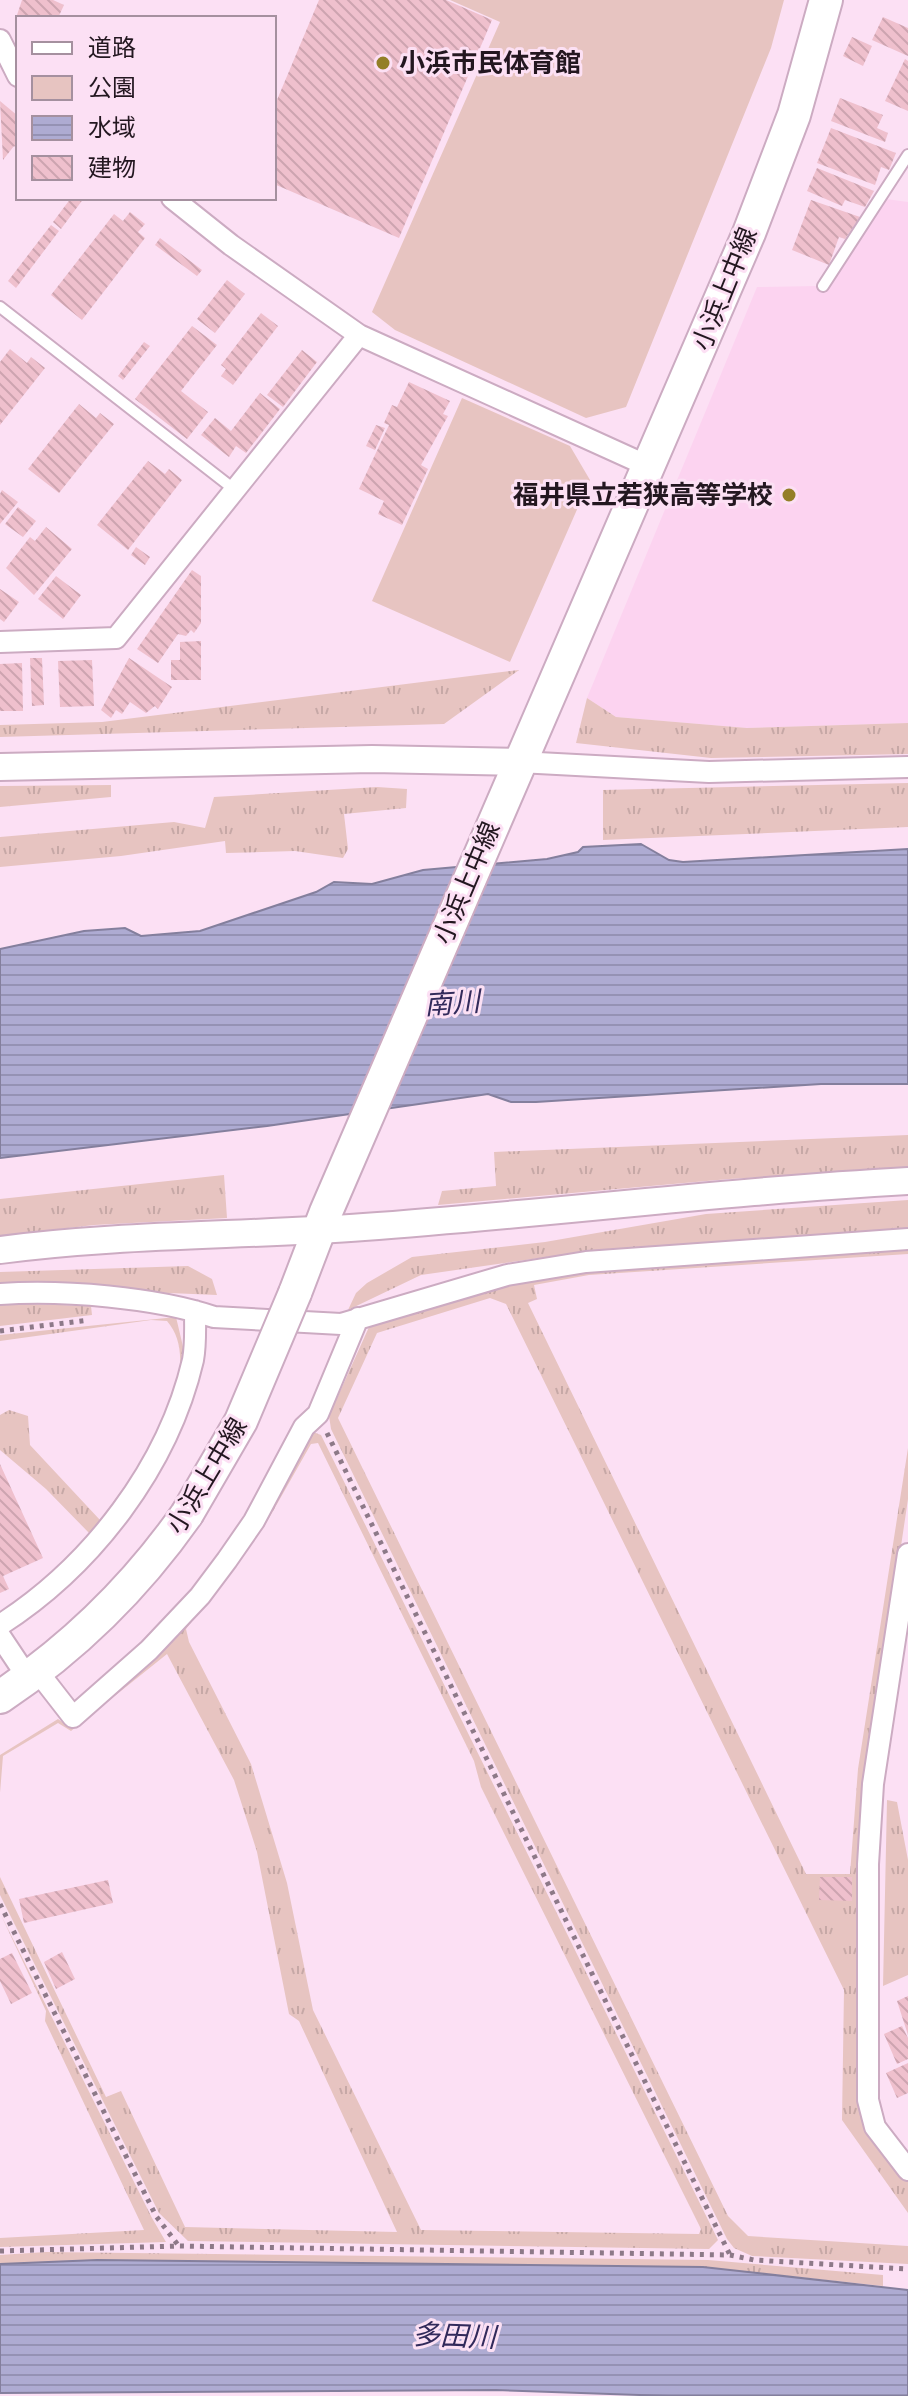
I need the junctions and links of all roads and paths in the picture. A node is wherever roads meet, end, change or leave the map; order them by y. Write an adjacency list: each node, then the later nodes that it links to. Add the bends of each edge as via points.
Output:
1 (826, 0): 9 (main road, 小浜上中線, via 794,115 749,233)
2 (0, 40): 3 (street)
3 (16, 72)
4 (908, 155): 6 (lane)
5 (175, 200): 8 (street)
6 (823, 286)
7 (0, 307): 10 (lane)
8 (359, 335): 9 (street); 10 (street)
9 (648, 466): 14 (main road, 小浜上中線)
10 (237, 491): 11 (street, via 116,638)
11 (0, 642)
12 (0, 767): 14 (street, via 372,759)
13 (908, 767): 14 (street)
14 (513, 777): 16 (main road, 小浜上中線)
15 (908, 1181): 16 (street)
16 (322, 1221): 18 (street); 28 (main road, 小浜上中線, bridge, via 241,1421 187,1514 128,1591)
17 (908, 1239): 21 (street, via 586,1262 507,1275)
18 (0, 1250)
19 (0, 1294): 20 (street, via 104,1298)
20 (195, 1311): 21 (street, via 214,1317 341,1324); 26 (street, via 194,1356 166,1440 78,1561)
21 (358, 1318): 24 (street)
22 (102, 1319): 23 (path)
23 (0, 1331)
24 (318, 1414): 28 (street, via 304,1427 227,1560 174,1625 116,1681 73,1717); 34 (path)
25 (908, 1554): 31 (street, via 886,1685 868,1864 868,2100 875,2127)
26 (0, 1625)
27 (0, 1636): 28 (street)
28 (33, 1675): 29 (main road, 小浜上中線)
29 (0, 1697)
30 (0, 1904): 32 (path, via 156,2216)
31 (908, 2170)
32 (179, 2246): 33 (path); 34 (path)
33 (0, 2251)
34 (730, 2255): 35 (path)
35 (908, 2269)

